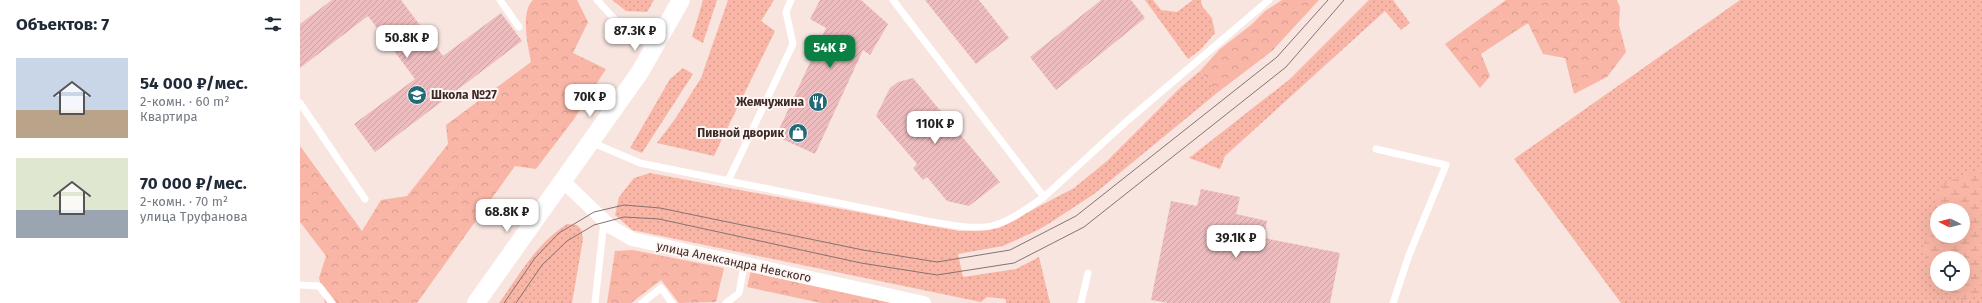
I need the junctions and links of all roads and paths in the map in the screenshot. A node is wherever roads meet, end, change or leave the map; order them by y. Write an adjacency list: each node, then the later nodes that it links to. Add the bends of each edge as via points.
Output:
1 (500, 0): 7 (lane)
2 (597, 0): 8 (lane, via 618,23)
3 (681, 0): 8 (street)
4 (791, 0): 13 (lane, via 786,12 793,44)
5 (893, 0): 14 (lane)
6 (1269, 0): 14 (lane, via 1128,120)
7 (519, 27)
8 (655, 49): 10 (street)
9 (300, 103): 15 (lane)
10 (591, 142): 12 (street); 13 (lane, via 640,163)
11 (1376, 149): 29 (lane, via 1446,165 1409,255)
12 (563, 181): 16 (street, улица Александра Невского); 22 (street)
13 (728, 181): 14 (lane, via 967,227 994,225 1023,212)
14 (1044, 197)
15 (365, 199)
16 (604, 221): 17 (street, улица Александра Невского, via 632,239); 23 (lane)
17 (744, 265): 20 (street, улица Александра Невского); 26 (lane, via 739,293)
18 (1088, 273): 28 (lane)
19 (300, 285): 21 (lane, via 320,286)
20 (899, 300): 27 (street, улица Александра Невского)
21 (332, 303)
22 (476, 303)
23 (595, 303)
24 (642, 303): 25 (lane, via 661,288)
25 (672, 303)
26 (726, 303)
27 (924, 303)
28 (1081, 303)
29 (1393, 303)

